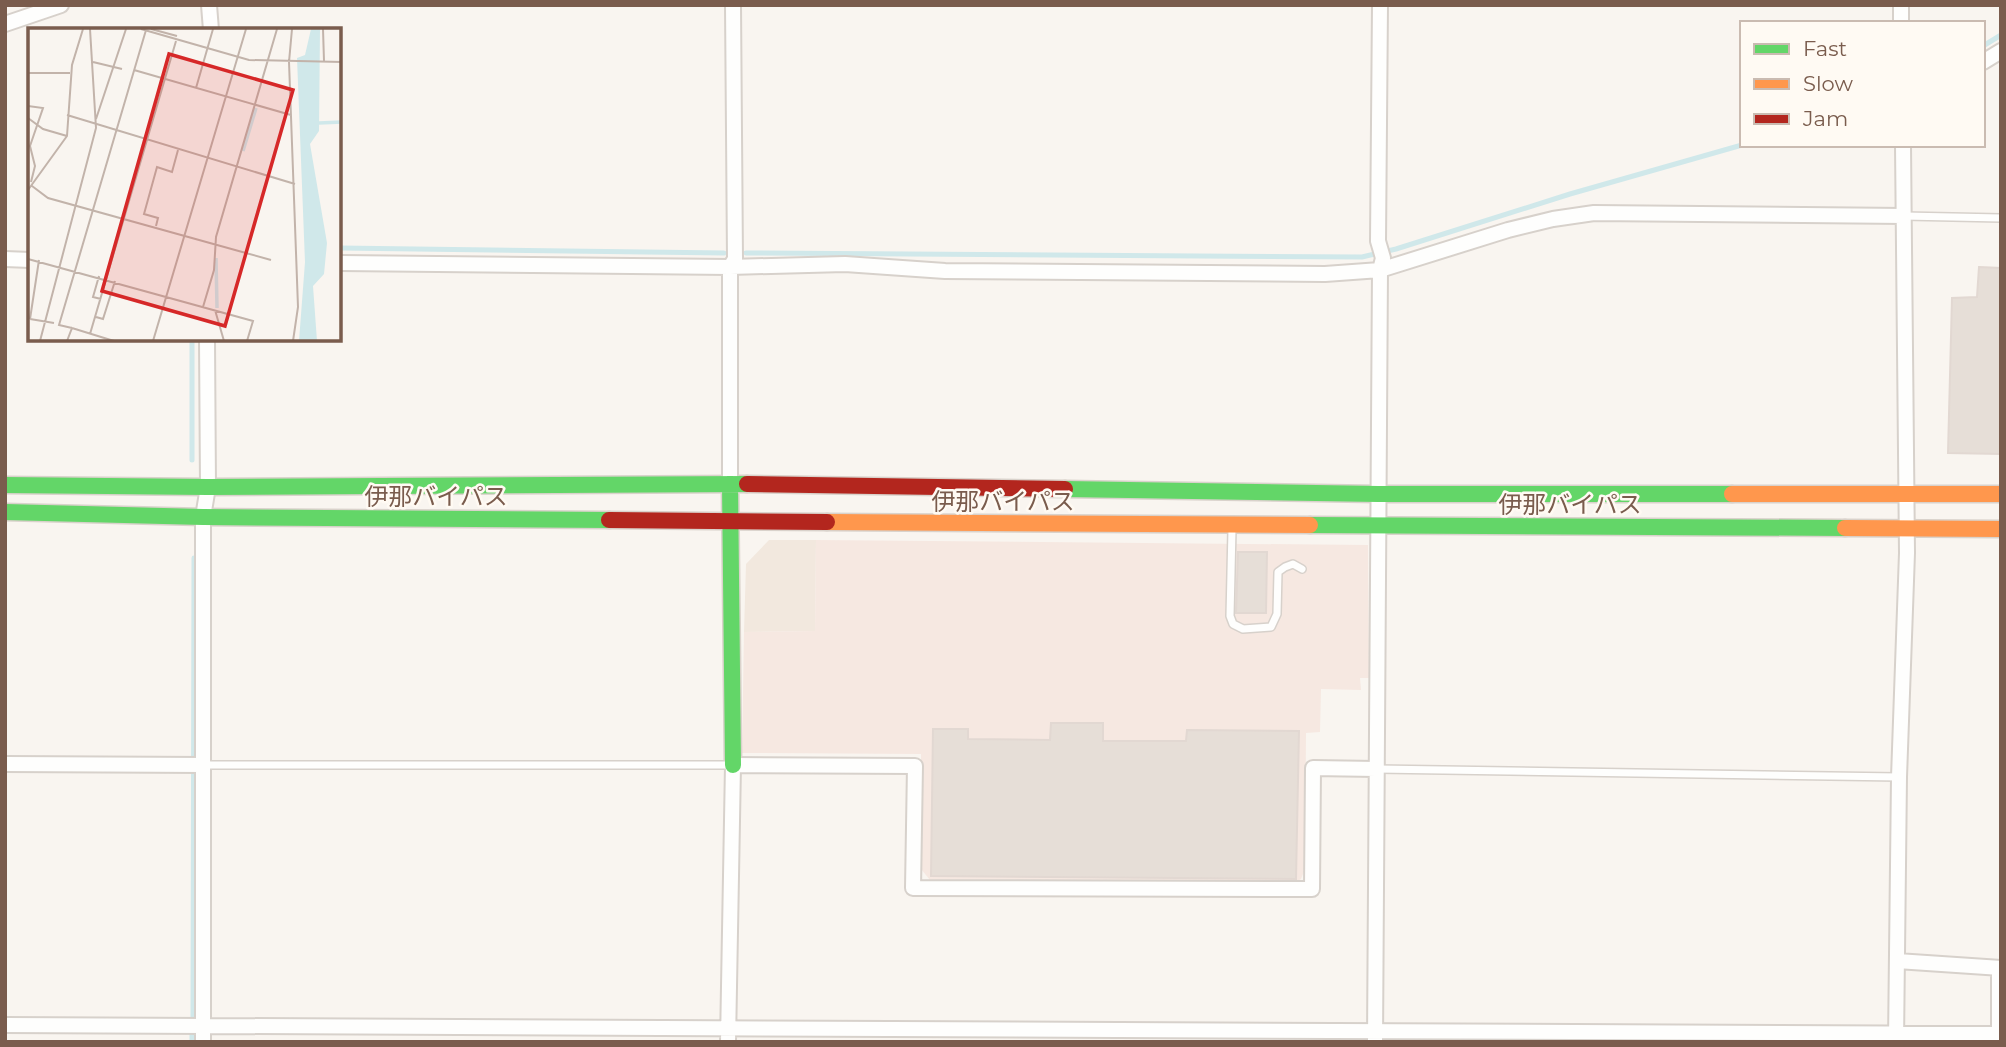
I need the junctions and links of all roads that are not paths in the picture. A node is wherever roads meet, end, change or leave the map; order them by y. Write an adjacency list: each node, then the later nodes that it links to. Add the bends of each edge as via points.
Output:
1 (61, 5): 5 (street)
2 (209, 5): 6 (street)
3 (733, 5): 16 (street, via 735,259)
4 (1380, 5): 15 (street, via 1378,241)
5 (5, 24)
6 (211, 28)
7 (2001, 51): 8 (street)
8 (1985, 61)
9 (1903, 147): 10 (street)
10 (1905, 216): 11 (lane); 15 (street, via 1594,213 1553,219); 21 (street)
11 (2001, 218)
12 (5, 259): 13 (street)
13 (28, 260)
14 (341, 263): 16 (street)
15 (1382, 264): 16 (street, via 1312,274 945,271 845,264); 22 (street)
16 (730, 267): 19 (street)
17 (207, 341): 20 (street)
18 (5, 485): 20 (main road, 伊那バイパス)
19 (730, 485): 20 (main road, 伊那バイパス); 22 (main road, 伊那バイパス); 26 (main road)
20 (208, 487): 25 (street)
21 (1906, 493): 22 (main road, 伊那バイパス); 23 (main road, 伊那バイパス); 29 (street)
22 (1378, 494): 28 (street)
23 (2001, 495)
24 (5, 512): 25 (main road, 伊那バイパス)
25 (203, 517): 26 (main road, 伊那バイパス); 33 (street)
26 (732, 522): 27 (main road, 伊那バイパス); 34 (main road)
27 (1232, 525): 28 (main road, 伊那バイパス); 31 (lane, via 1233,624 1243,629 1271,628 1277,614 1278,572 1293,565)
28 (1377, 527): 29 (main road, 伊那バイパス); 35 (street)
29 (1907, 528): 30 (main road, 伊那バイパス); 36 (street)
30 (2001, 529)
31 (1302, 569)
32 (5, 764): 33 (street)
33 (204, 765): 34 (lane); 40 (street)
34 (733, 765): 35 (street, via 915,766 913,888 1312,889 1313,768); 42 (street)
35 (1376, 769): 36 (lane); 43 (street)
36 (1899, 777): 37 (street)
37 (1897, 961): 38 (street); 44 (street)
38 (2000, 968): 41 (street)
39 (5, 1025): 40 (street)
40 (203, 1025): 42 (street); 45 (street)
41 (2000, 1034): 44 (street)
42 (728, 1036): 43 (street)
43 (1375, 1037): 44 (street)
44 (1896, 1038)
45 (202, 1042)

